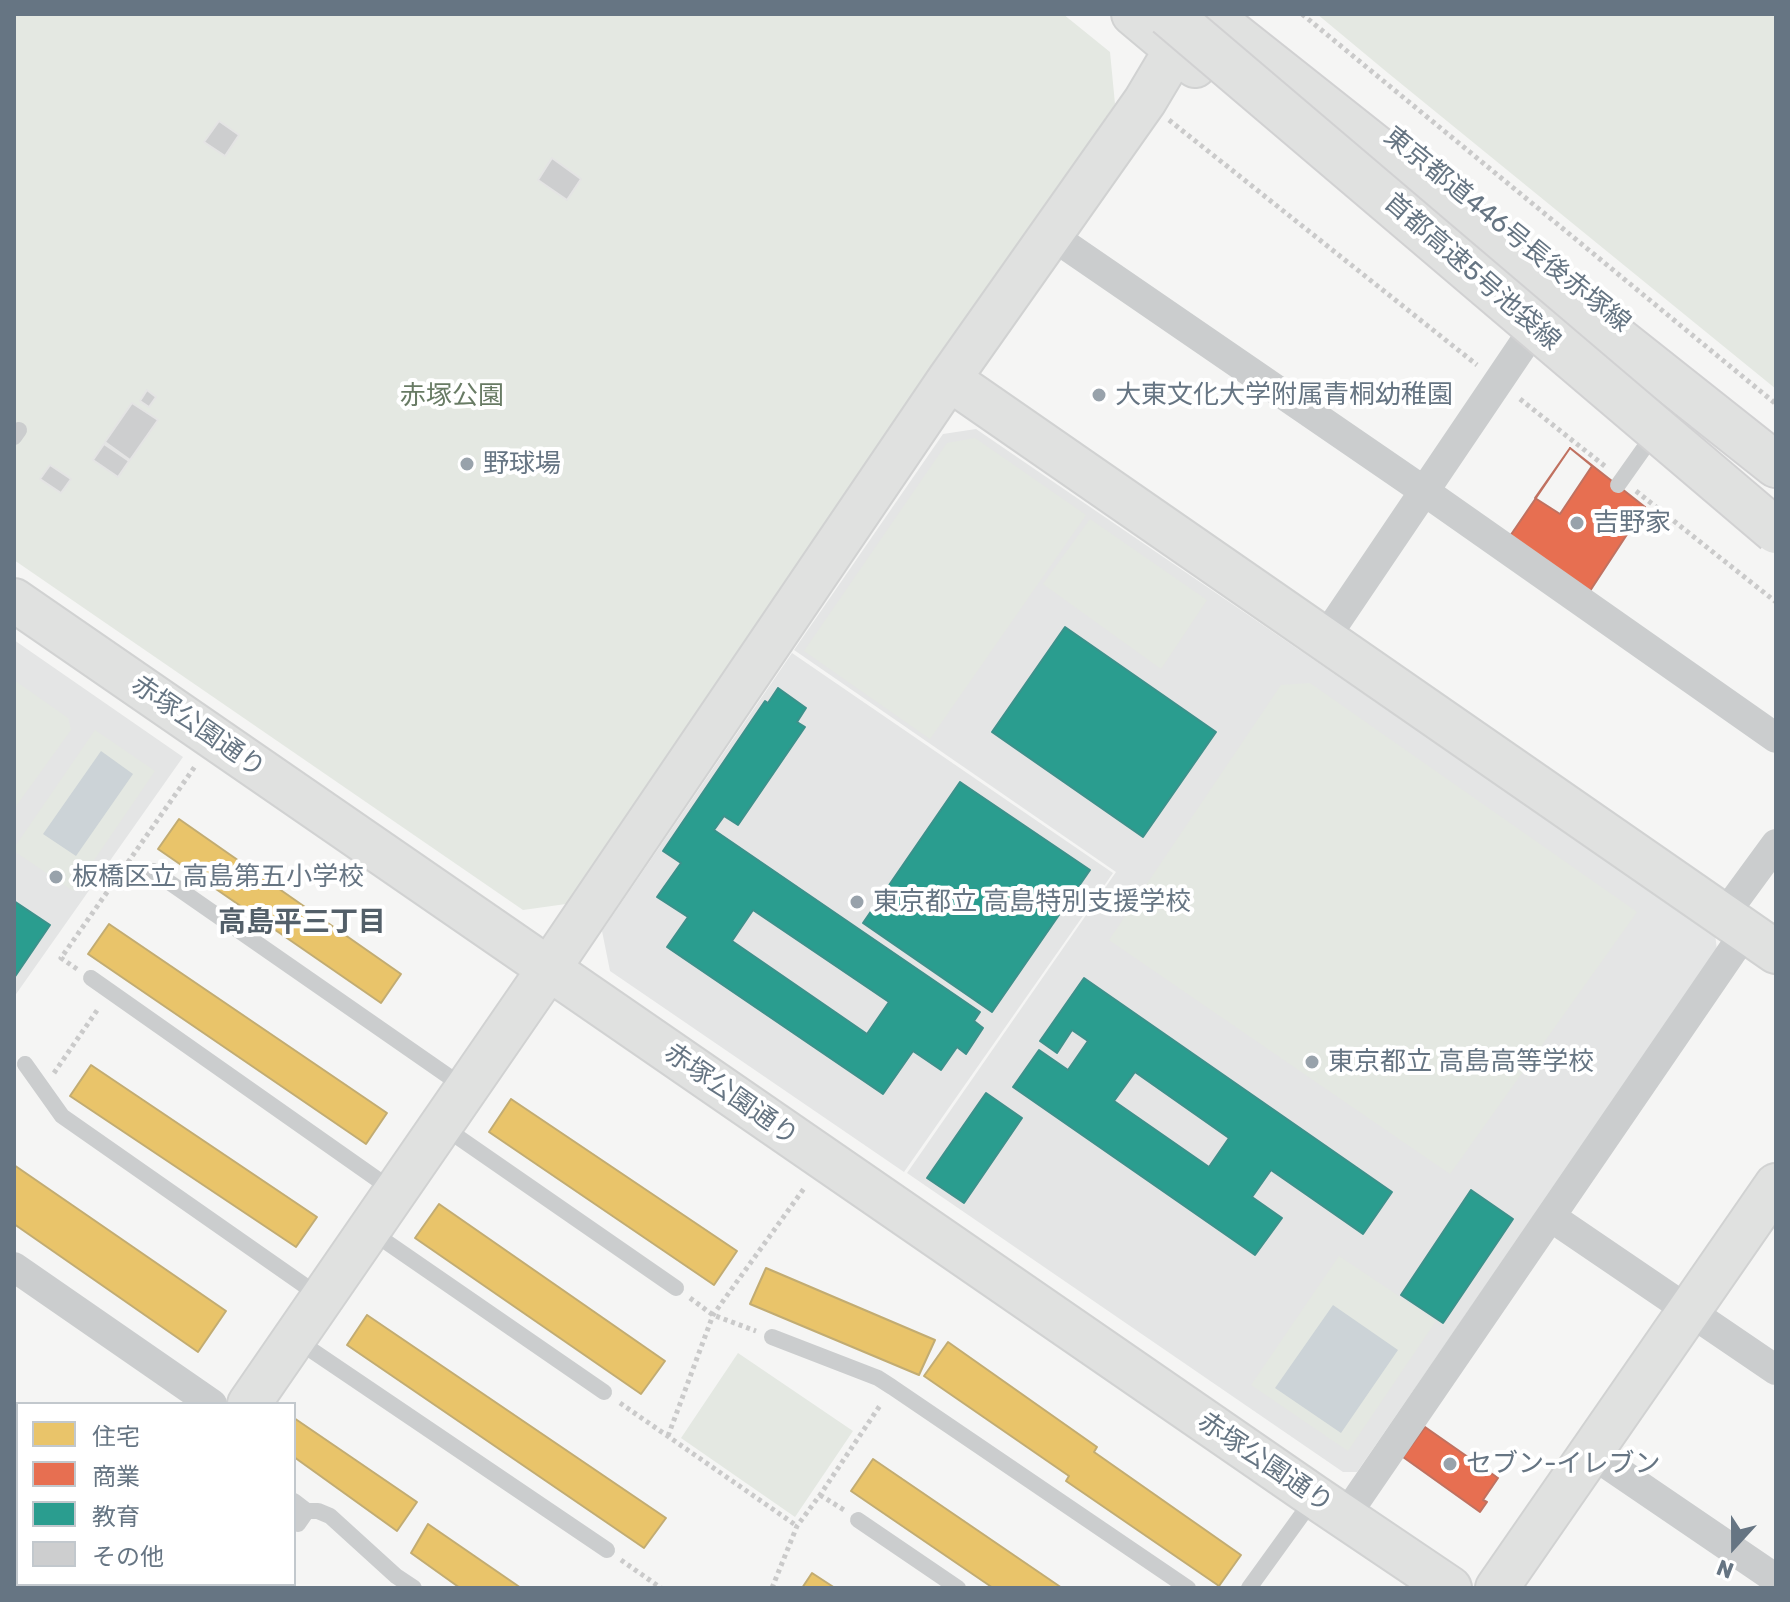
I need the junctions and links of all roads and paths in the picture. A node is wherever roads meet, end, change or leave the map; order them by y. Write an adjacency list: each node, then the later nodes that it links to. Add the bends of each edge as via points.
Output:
1 (1133, 14): 6 (street)
2 (1201, 14): 6 (street)
3 (1207, 14): 8 (highway, 首都高速5号池袋線)
4 (1237, 14): 15 (street, 東京都道446号長後赤塚線)
5 (1302, 14): 13 (path)
6 (1172, 32): 7 (street); 8 (highway, 首都高速5号池袋線, bridge); 10 (street)
7 (1145, 101): 9 (street); 12 (path)
8 (1337, 137): 16 (highway, 首都高速5号池袋線); 17 (highway); 20 (highway, bridge); 21 (highway, 首都高速5号池袋線, bridge)
9 (1051, 235): 11 (street); 19 (street)
10 (1525, 342): 12 (street); 14 (street)
11 (949, 379): 25 (street); 31 (street)
12 (1498, 382): 18 (path); 19 (street)
13 (1776, 404)
14 (1647, 444): 18 (lane); 22 (street)
15 (1776, 447)
16 (1776, 465)
17 (1776, 481)
18 (1620, 483): 24 (path)
19 (1424, 491): 25 (street); 26 (street)
20 (1776, 513)
21 (1776, 531)
22 (1776, 552)
23 (14, 600): 31 (street, 赤塚公園通り)
24 (1776, 602)
25 (1325, 638): 30 (street)
26 (1776, 738)
27 (199, 761): 32 (path, via 61,958)
28 (1776, 844): 30 (street)
29 (153, 871): 35 (lane)
30 (1749, 933): 41 (street)
31 (548, 970): 35 (street); 57 (street, 赤塚公園通り)
32 (91, 978): 33 (lane)
33 (109, 991): 36 (path); 40 (lane)
34 (25, 1064): 36 (lane)
35 (466, 1088): 37 (street)
36 (43, 1089): 45 (lane, via 62,1116)
37 (441, 1125): 40 (street); 44 (lane)
38 (810, 1180): 47 (path)
39 (1776, 1185): 46 (street)
40 (395, 1192): 42 (street)
41 (1551, 1217): 46 (street); 57 (street)
42 (368, 1229): 45 (street); 52 (lane)
43 (14, 1267): 53 (street)
44 (676, 1288): 47 (path)
45 (322, 1298): 49 (street)
46 (1690, 1312): 50 (street); 56 (street)
47 (713, 1315): 48 (path); 55 (path)
48 (772, 1337): 51 (lane)
49 (294, 1338): 54 (street); 61 (lane)
50 (1776, 1370)
51 (892, 1387): 60 (path); 67 (lane)
52 (604, 1392): 55 (path)
53 (209, 1402)
54 (250, 1402)
55 (668, 1436): 60 (path)
56 (1591, 1453): 62 (street); 70 (street)
57 (1330, 1508): 68 (lane); 69 (street, 赤塚公園通り)
58 (300, 1512): 63 (lane, via 330,1516)
59 (858, 1520): 66 (lane)
60 (797, 1526): 65 (path)
61 (607, 1550): 64 (path)
62 (1776, 1579)
63 (414, 1588)
64 (661, 1588)
65 (772, 1588)
66 (958, 1588)
67 (1188, 1588)
68 (1249, 1588)
69 (1450, 1588)
70 (1497, 1588)

